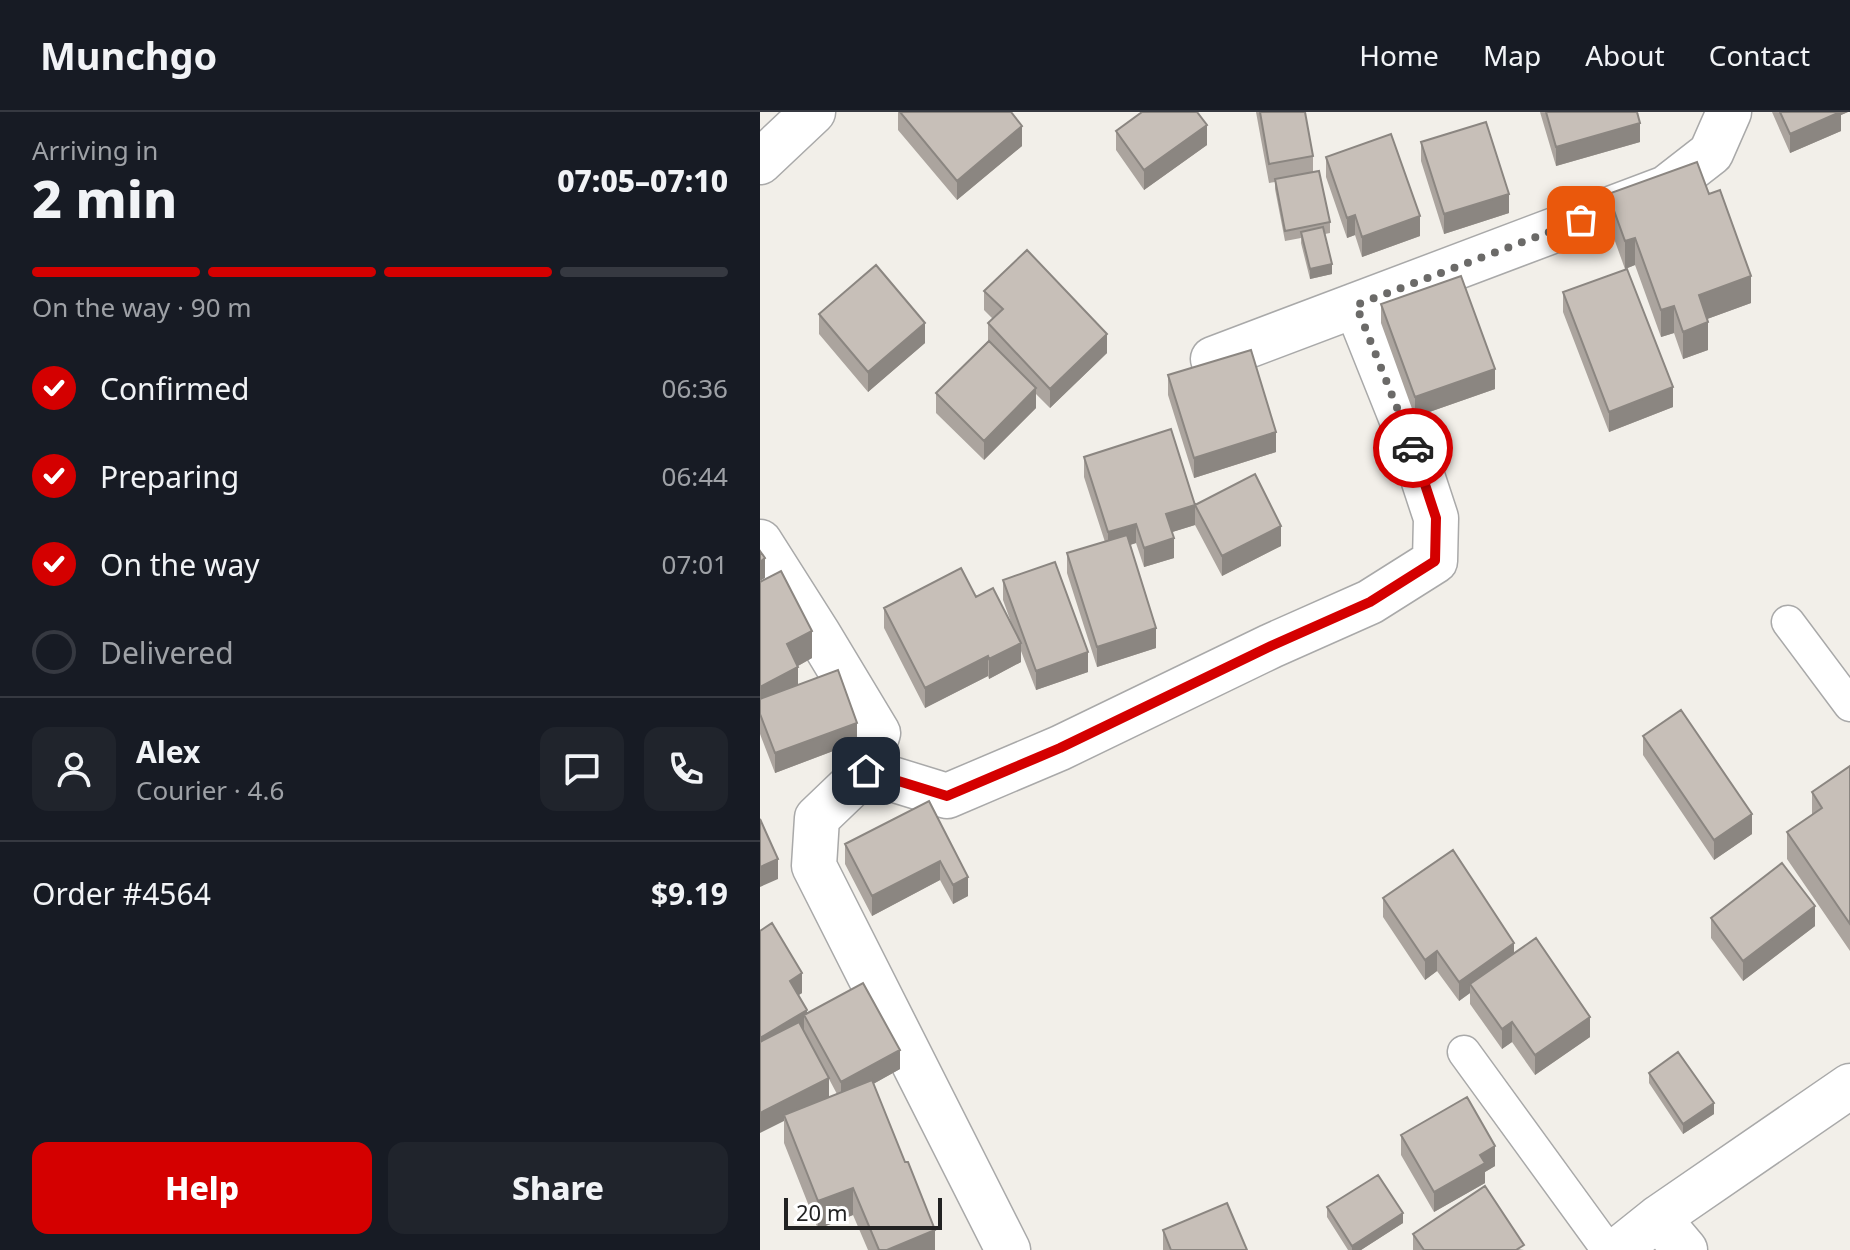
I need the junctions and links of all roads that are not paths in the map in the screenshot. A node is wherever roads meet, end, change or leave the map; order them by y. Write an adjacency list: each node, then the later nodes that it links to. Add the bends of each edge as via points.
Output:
1 (813, 112): 3 (street)
2 (1729, 112): 4 (street, via 1711,153 1666,188)
3 (760, 162)
4 (1356, 305): 5 (street); 9 (street, via 1436,518 1435,561 1370,602 947,796)
5 (1213, 359)
6 (760, 542): 9 (street, via 878,733)
7 (1788, 622): 8 (lane)
8 (1850, 705)
9 (866, 771): 13 (street, via 817,818 814,866)
10 (1464, 1052): 14 (lane)
11 (1850, 1086): 12 (street)
12 (1672, 1234): 15 (street)
13 (1008, 1250)
14 (1608, 1250)
15 (1618, 1250)

